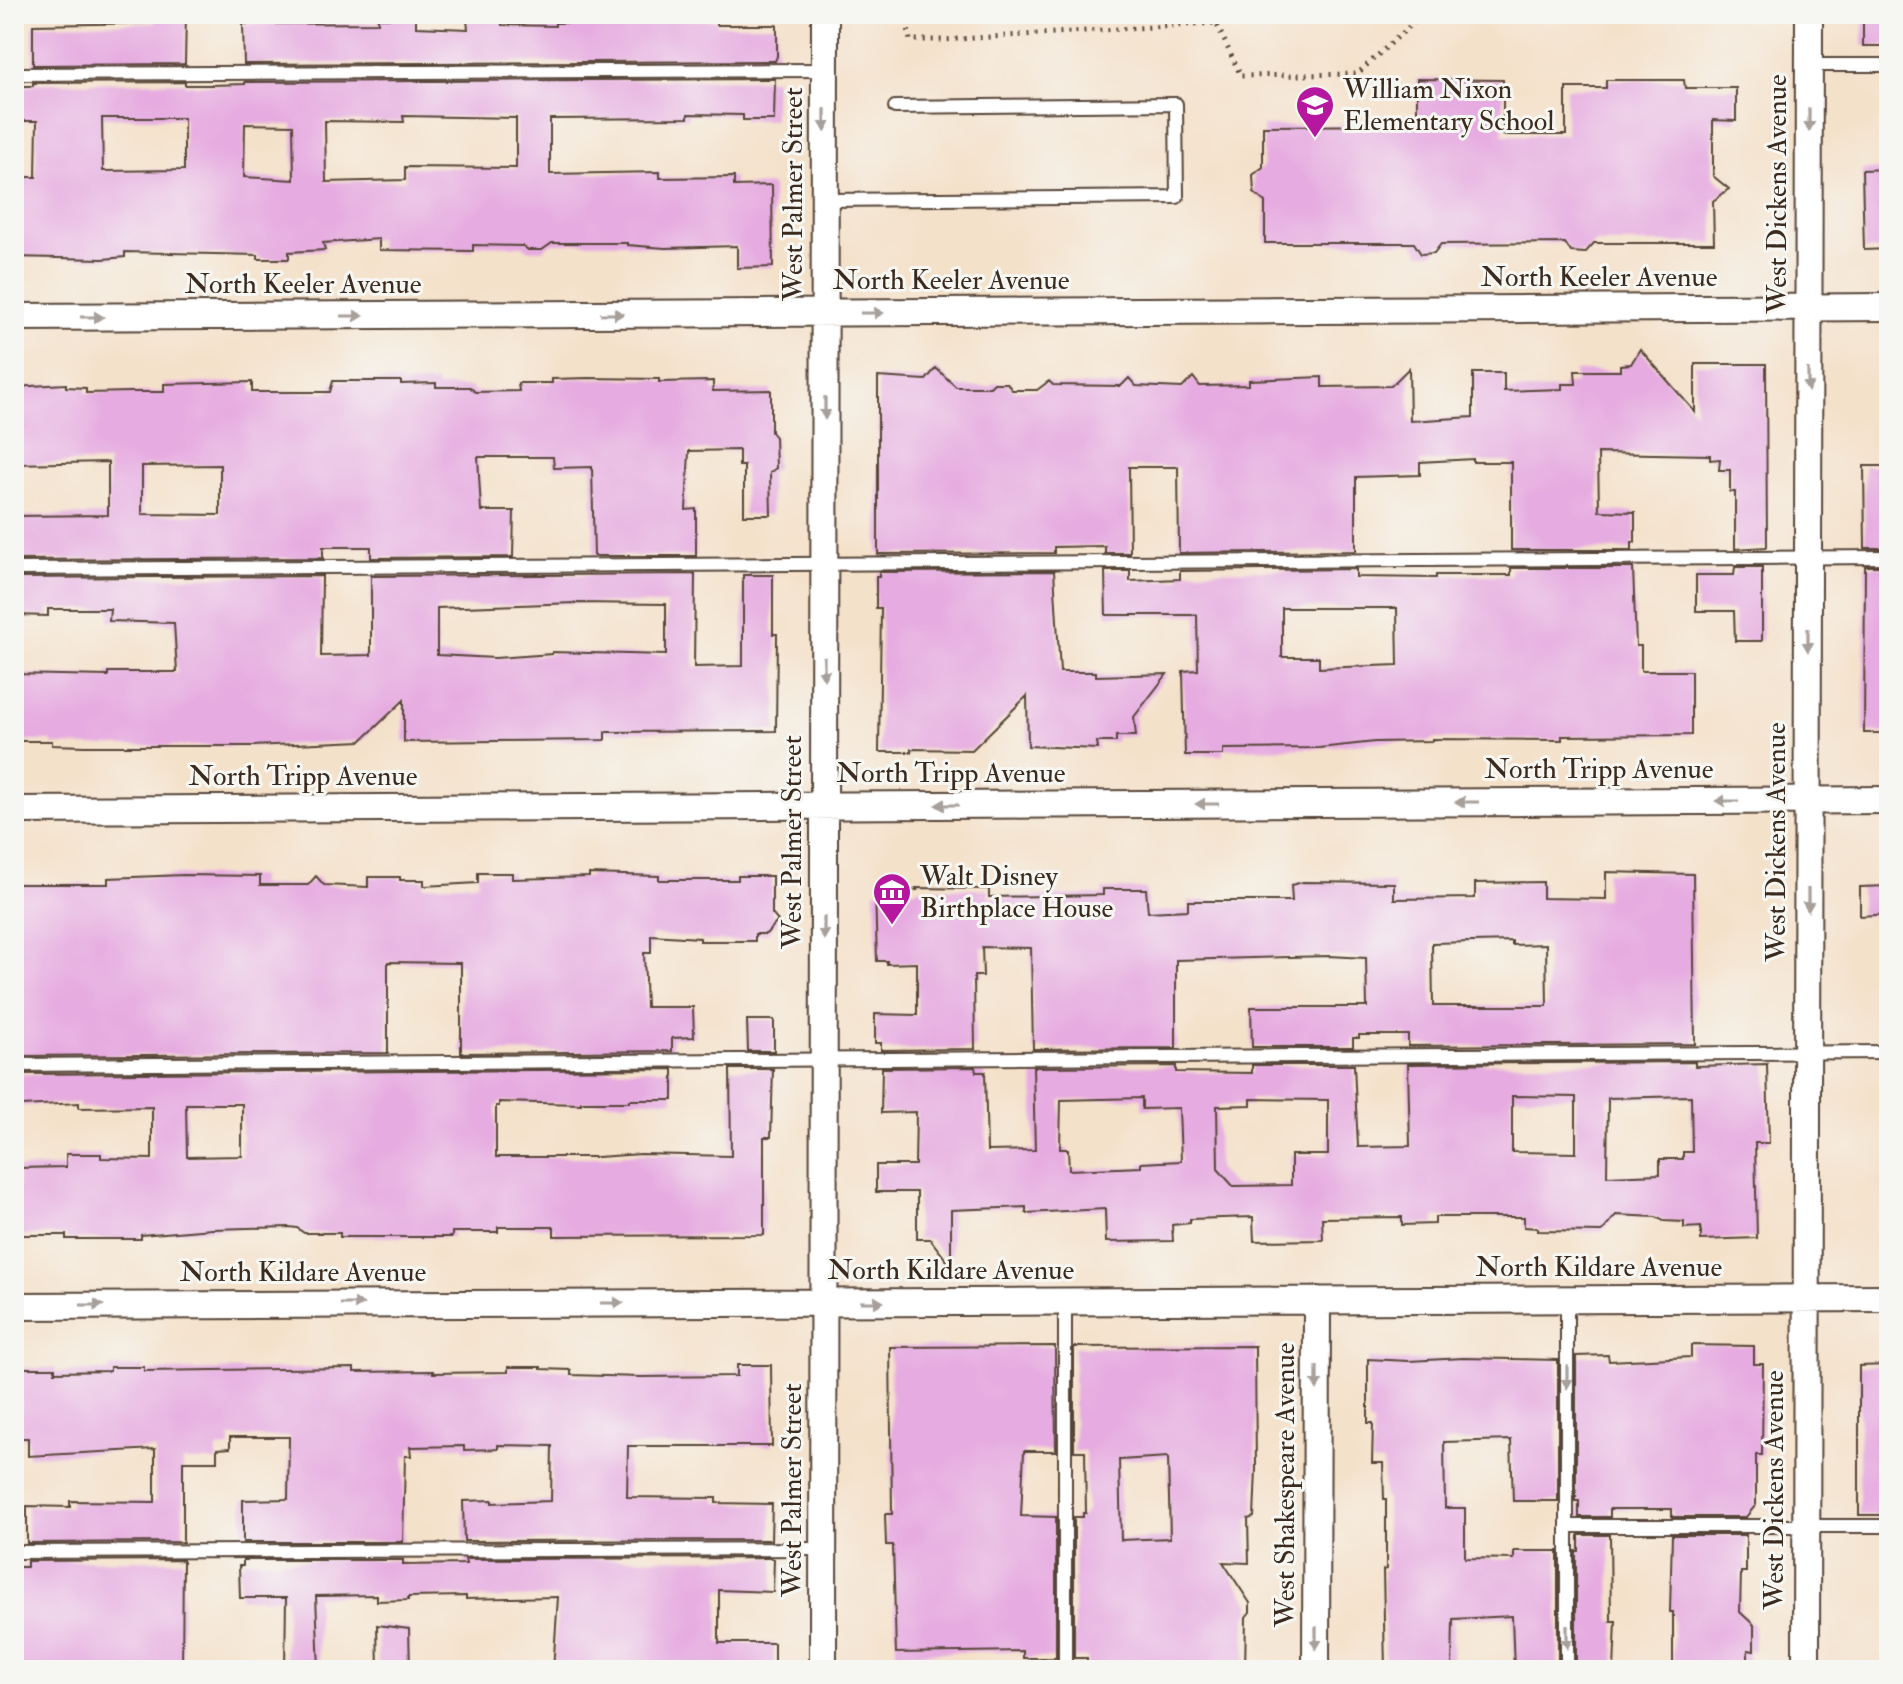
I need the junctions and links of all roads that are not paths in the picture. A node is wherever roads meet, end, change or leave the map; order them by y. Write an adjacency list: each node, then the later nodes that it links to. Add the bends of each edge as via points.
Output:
1 (825, 14): 5 (street, West Palmer Street)
2 (1809, 14): 3 (street, West Dickens Avenue)
3 (1809, 65): 4 (lane); 9 (street, West Dickens Avenue, one-way to 9)
4 (1889, 65)
5 (825, 70): 6 (lane); 8 (street, West Palmer Street, one-way to 8)
6 (14, 74)
7 (895, 107): 8 (lane, via 1176,104 1177,197)
8 (825, 200): 11 (street, West Palmer Street)
9 (1809, 307): 10 (street, North Keeler Avenue); 11 (street, North Keeler Avenue, one-way to 9); 13 (street, West Dickens Avenue, one-way to 13)
10 (1889, 307)
11 (825, 313): 12 (street, North Keeler Avenue, one-way to 11); 15 (street, West Palmer Street, one-way to 15)
12 (14, 317)
13 (1808, 557): 14 (lane); 15 (lane); 17 (street, West Dickens Avenue, one-way to 17)
14 (1889, 557)
15 (824, 564): 16 (lane); 19 (street, West Palmer Street, one-way to 19)
16 (14, 569)
17 (1808, 800): 18 (street, North Tripp Avenue); 19 (street, North Tripp Avenue, one-way to 19); 21 (street, West Dickens Avenue, one-way to 21)
18 (1889, 800)
19 (824, 805): 20 (street, North Tripp Avenue); 23 (street, West Palmer Street, one-way to 23)
20 (14, 810)
21 (1807, 1052): 22 (lane); 23 (lane); 25 (street, West Dickens Avenue)
22 (1889, 1052)
23 (824, 1059): 24 (lane); 30 (street, West Palmer Street)
24 (14, 1065)
25 (1806, 1298): 26 (street, North Kildare Avenue); 27 (street, North Kildare Avenue); 33 (street, West Dickens Avenue)
26 (1889, 1298)
27 (1567, 1299): 28 (street, North Kildare Avenue); 32 (lane, one-way to 32)
28 (1317, 1300): 29 (street, North Kildare Avenue); 39 (street, West Shakespeare Avenue, one-way to 39)
29 (1065, 1301): 30 (street, North Kildare Avenue, one-way to 29); 38 (lane)
30 (824, 1302): 31 (street, North Kildare Avenue, one-way to 30); 35 (street, West Palmer Street)
31 (14, 1306)
32 (1567, 1526): 33 (lane); 40 (lane, one-way to 40)
33 (1806, 1526): 34 (lane); 41 (street, West Dickens Avenue)
34 (1889, 1526)
35 (823, 1549): 36 (lane); 37 (street, West Palmer Street)
36 (14, 1552)
37 (823, 1670)
38 (1065, 1670)
39 (1316, 1670)
40 (1567, 1670)
41 (1806, 1670)

